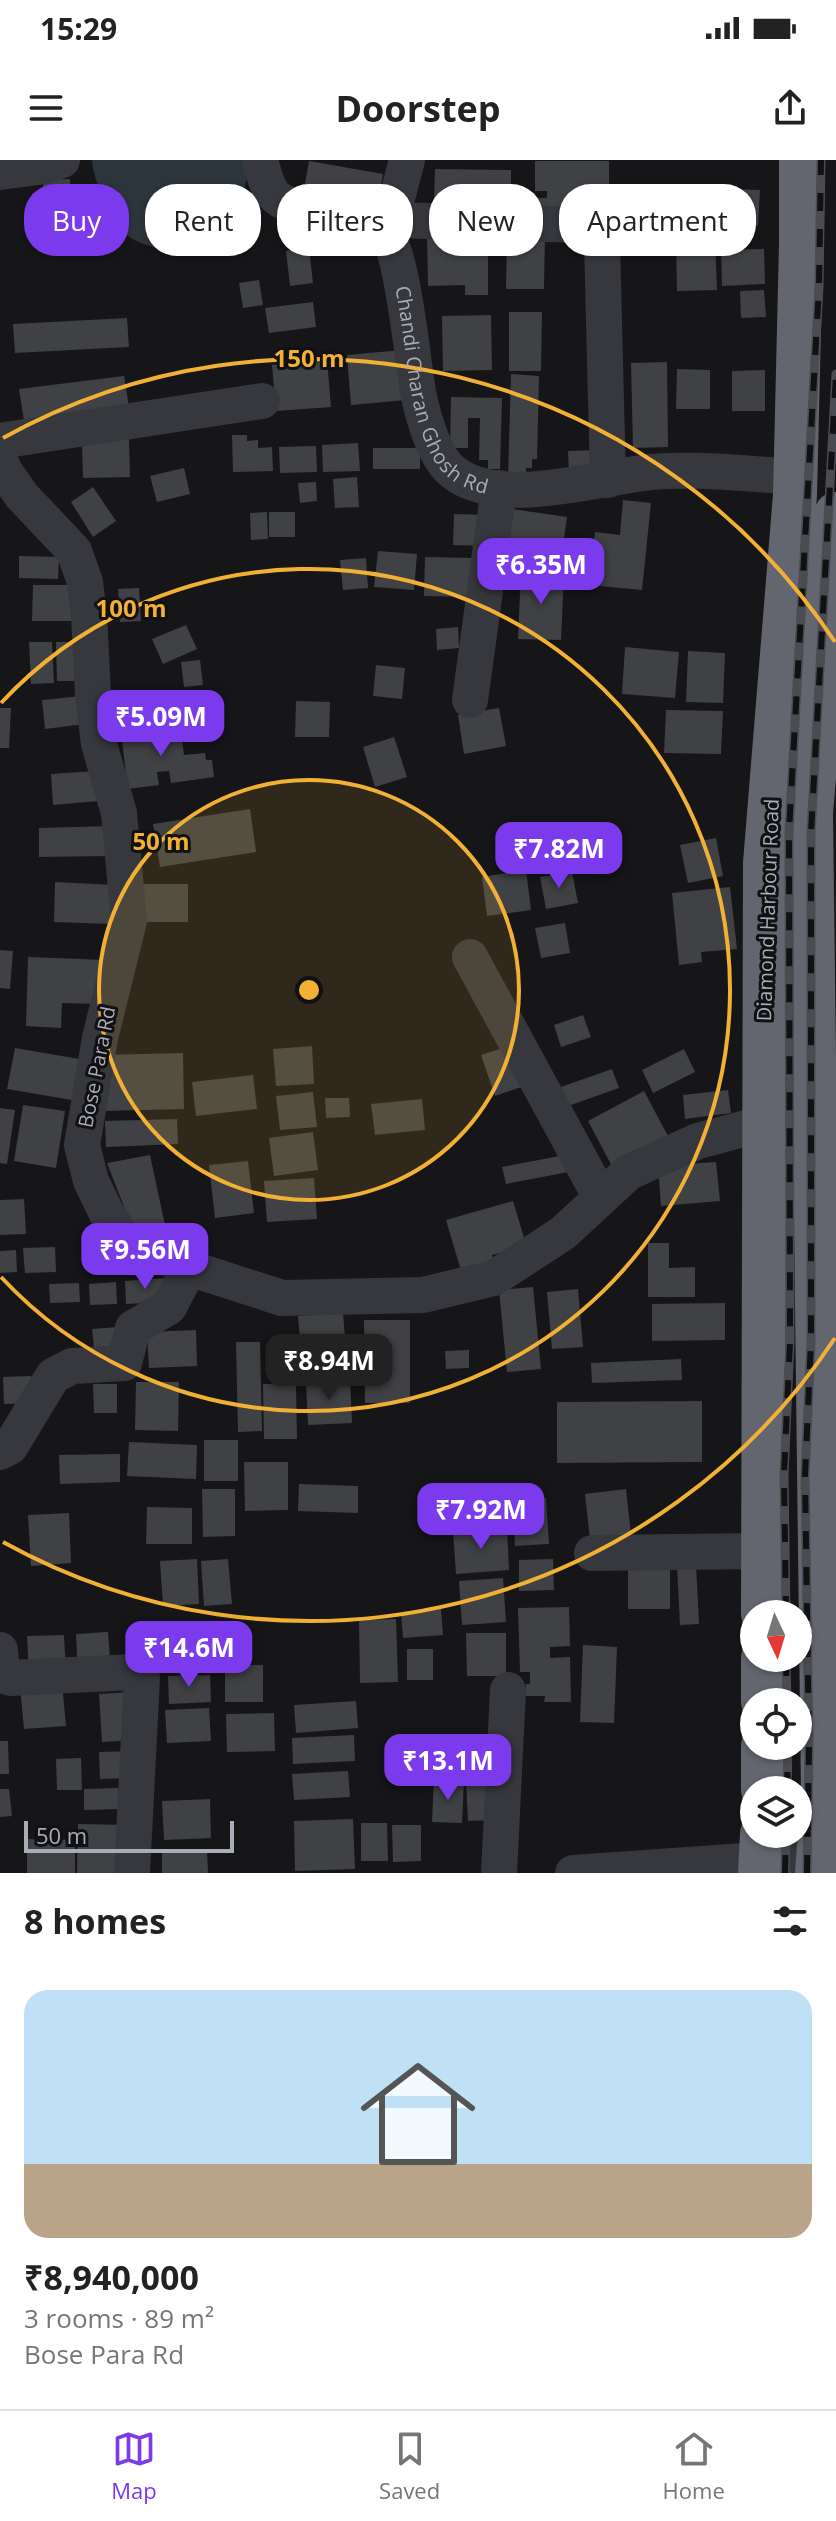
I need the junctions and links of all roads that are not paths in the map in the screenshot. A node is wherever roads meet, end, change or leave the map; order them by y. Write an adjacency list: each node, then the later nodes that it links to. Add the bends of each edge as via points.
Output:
1 (62, 160): 5 (street)
2 (260, 160): 7 (street)
3 (407, 160): 6 (street)
4 (801, 160): 12 (highway, Diamond Harbour Road)
5 (0, 172)
6 (401, 184)
7 (277, 197)
8 (413, 228): 13 (street, via 586,225 598,231)
9 (395, 256): 14 (street, Chandi Charan Ghosh Rd, via 419,399 432,440 452,472)
10 (262, 401): 11 (street)
11 (1, 461): 21 (street, Bose Para Rd, via 22,496 74,551 85,582 99,744 119,813 129,921 100,1038 82,1145 91,1181 122,1237)
12 (796, 477): 13 (street, Chandi Charan Ghosh Rd, via 710,471 650,472); 16 (highway, Diamond Harbour Road)
13 (608, 480): 14 (street, Chandi Charan Ghosh Rd)
14 (499, 488): 17 (street)
15 (836, 514): 16 (highway, Diamond Harbour Road)
16 (817, 602): 19 (highway, Diamond Harbour Road, via 765,863); 29 (highway, Diamond Harbour Road, via 811,813 823,1794)
17 (470, 700)
18 (470, 957): 20 (street)
19 (765, 1123): 20 (street, Bose Para Rd, via 698,1141 629,1172); 23 (highway, Diamond Harbour Road)
20 (601, 1198): 21 (street, Bose Para Rd, via 563,1233 494,1278 423,1295 282,1298)
21 (189, 1268): 22 (street, via 169,1307 133,1328 124,1363 72,1366 53,1376 10,1447)
22 (0, 1452)
23 (763, 1551): 24 (street); 25 (highway, Diamond Harbour Road)
24 (592, 1553)
25 (763, 1600)
26 (0, 1650): 31 (street, via 2,1675 10,1678 133,1672 142,1678)
27 (508, 1690): 32 (street)
28 (761, 1856): 29 (street); 30 (street)
29 (818, 1866)
30 (617, 1872): 33 (street)
31 (132, 1873)
32 (499, 1873)
33 (573, 1873)

